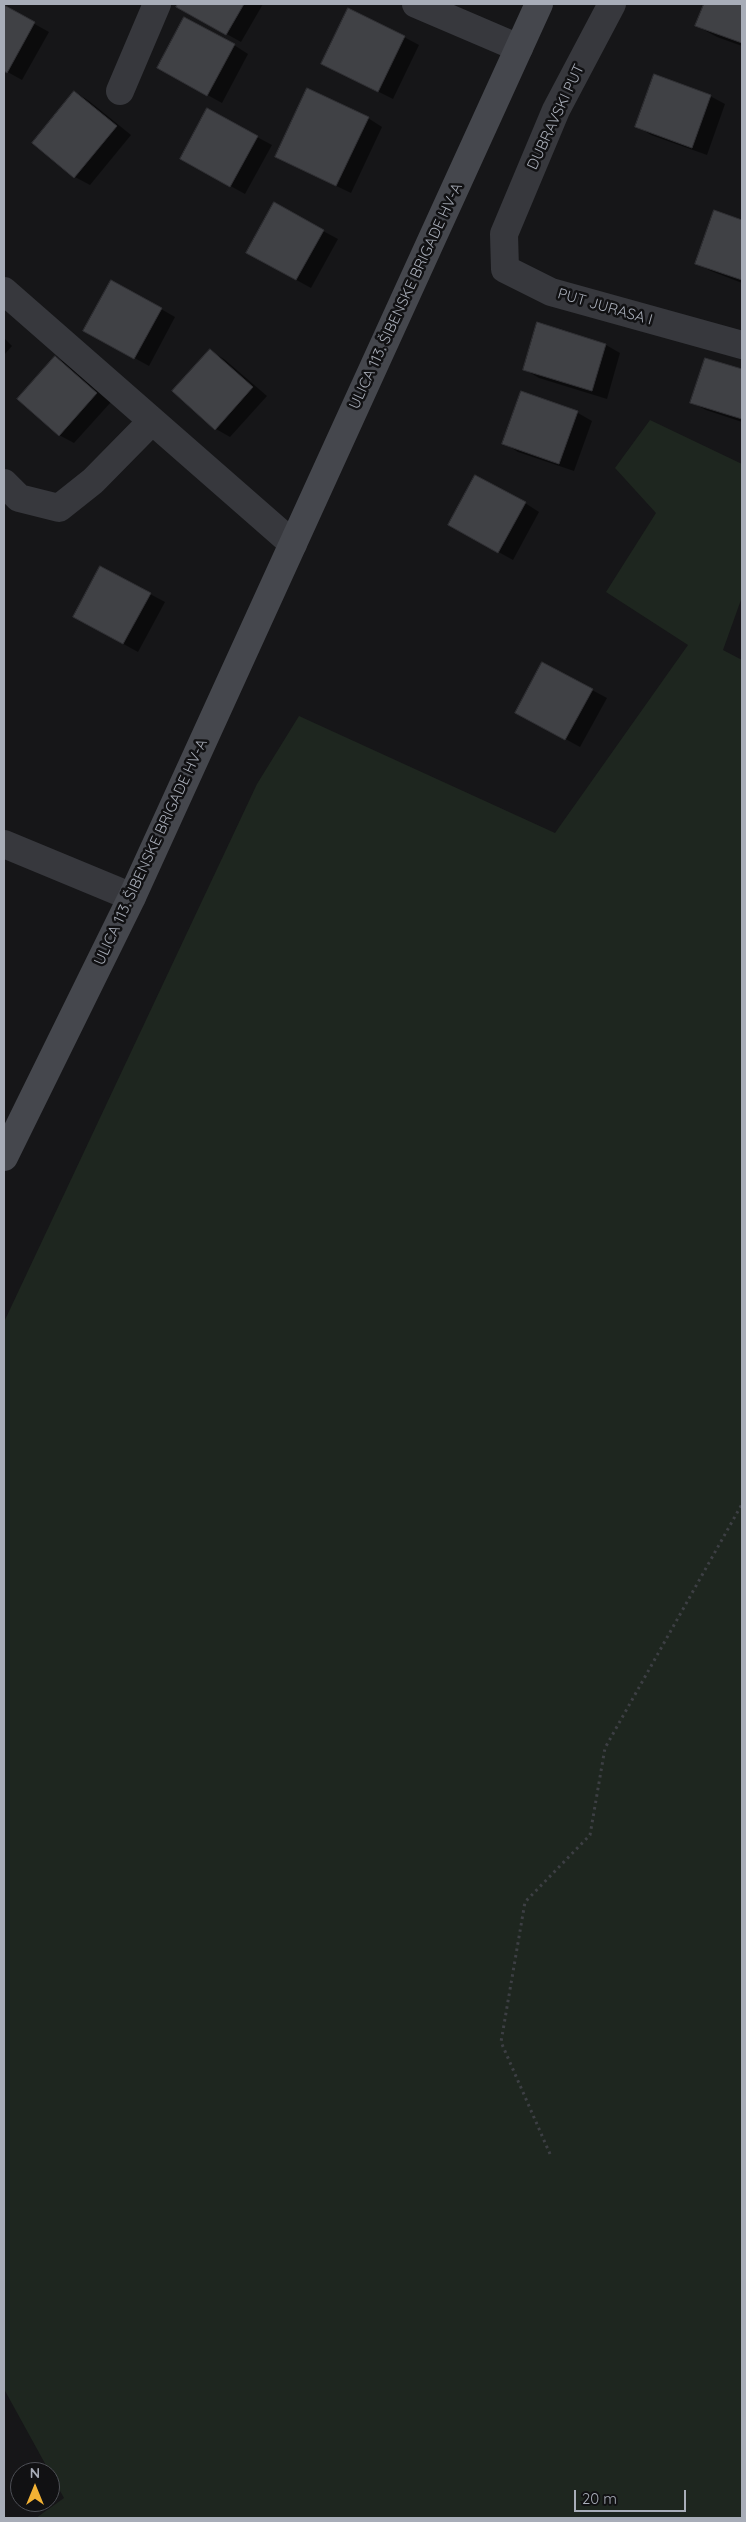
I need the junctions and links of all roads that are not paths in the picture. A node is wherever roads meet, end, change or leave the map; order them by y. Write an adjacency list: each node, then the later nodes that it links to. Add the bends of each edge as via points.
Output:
1 (157, 4): 6 (street)
2 (416, 4): 5 (street)
3 (539, 4): 5 (main road, ULICA 113. ŠIBENSKE BRIGADE HV-A)
4 (612, 4): 7 (street, DUBRAVSKI PUT, via 556,110)
5 (519, 48): 12 (main road, ULICA 113. ŠIBENSKE BRIGADE HV-A)
6 (120, 91)
7 (504, 234): 9 (street, PUT JURASA I, via 505,269 551,292)
8 (4, 291): 10 (street)
9 (742, 345)
10 (152, 421): 11 (street, via 92,481 58,508 20,498); 12 (street)
11 (4, 483)
12 (293, 544): 14 (main road, ULICA 113. ŠIBENSKE BRIGADE HV-A)
13 (4, 844): 14 (street)
14 (132, 897): 15 (main road, ULICA 113. ŠIBENSKE BRIGADE HV-A)
15 (4, 1156)

